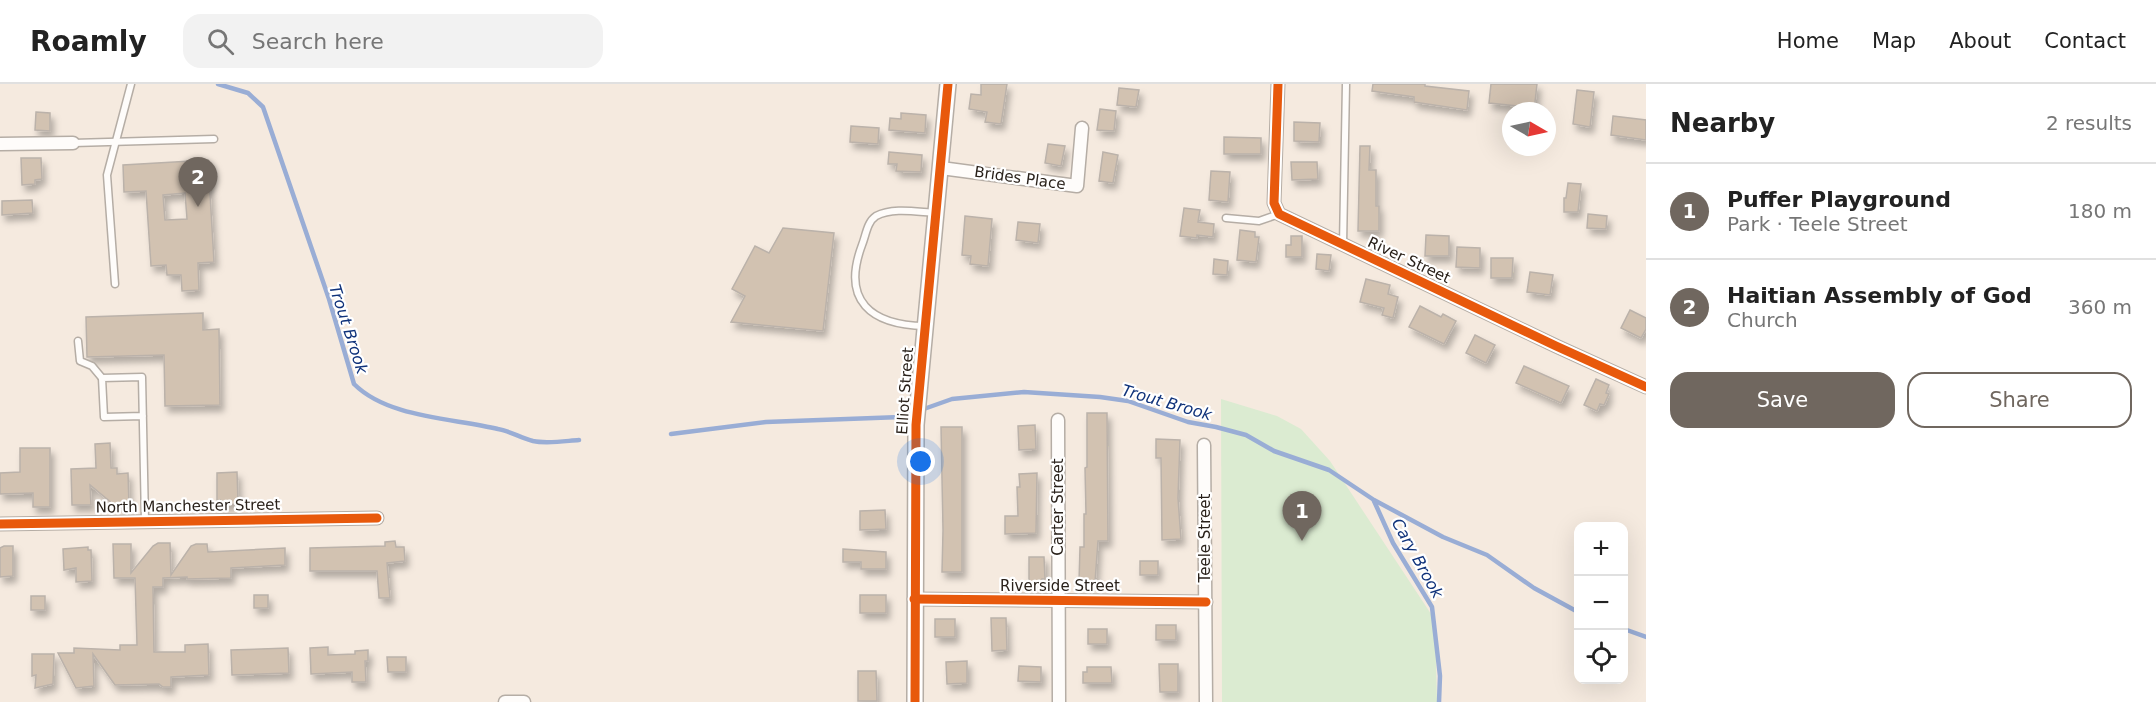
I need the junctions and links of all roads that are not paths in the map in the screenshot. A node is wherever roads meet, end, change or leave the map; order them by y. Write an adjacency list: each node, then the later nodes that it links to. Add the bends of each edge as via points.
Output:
1 (131, 84): 7 (lane)
2 (948, 84): 10 (street, Elliot Street)
3 (1278, 84): 12 (street, via 1274,203)
4 (1346, 84): 14 (lane)
5 (1082, 128): 10 (street, Brides Place, via 1077,186)
6 (214, 139): 7 (lane)
7 (115, 141): 8 (lane); 15 (lane, via 107,175)
8 (73, 143): 9 (street)
9 (0, 144)
10 (941, 168): 11 (street, Elliot Street)
11 (936, 213): 16 (street, Elliot Street); 16 (lane, via 903,211 873,218 855,268 854,282 860,297 880,319)
12 (1279, 214): 13 (lane, via 1259,221); 14 (street, River Street)
13 (1226, 218)
14 (1343, 246): 19 (street, River Street)
15 (115, 284)
16 (925, 326): 26 (street, Elliot Street, via 916,425)
17 (78, 341): 18 (lane, via 80,361 92,366)
18 (102, 378): 20 (lane, via 104,417); 20 (lane, via 142,377)
19 (1646, 387)
20 (143, 416): 24 (lane)
21 (1058, 420): 27 (street, Carter Street)
22 (1204, 445): 28 (street, Teele Street)
23 (377, 518): 24 (street, North Manchester Street)
24 (145, 521): 25 (street, North Manchester Street)
25 (0, 524)
26 (914, 599): 27 (street, Riverside Street); 31 (street, Elliot Street)
27 (1058, 601): 28 (street, Riverside Street); 32 (street, Carter Street)
28 (1206, 602): 33 (street, Teele Street)
29 (505, 702): 30 (street)
30 (524, 702)
31 (915, 702)
32 (1059, 702)
33 (1206, 702)

